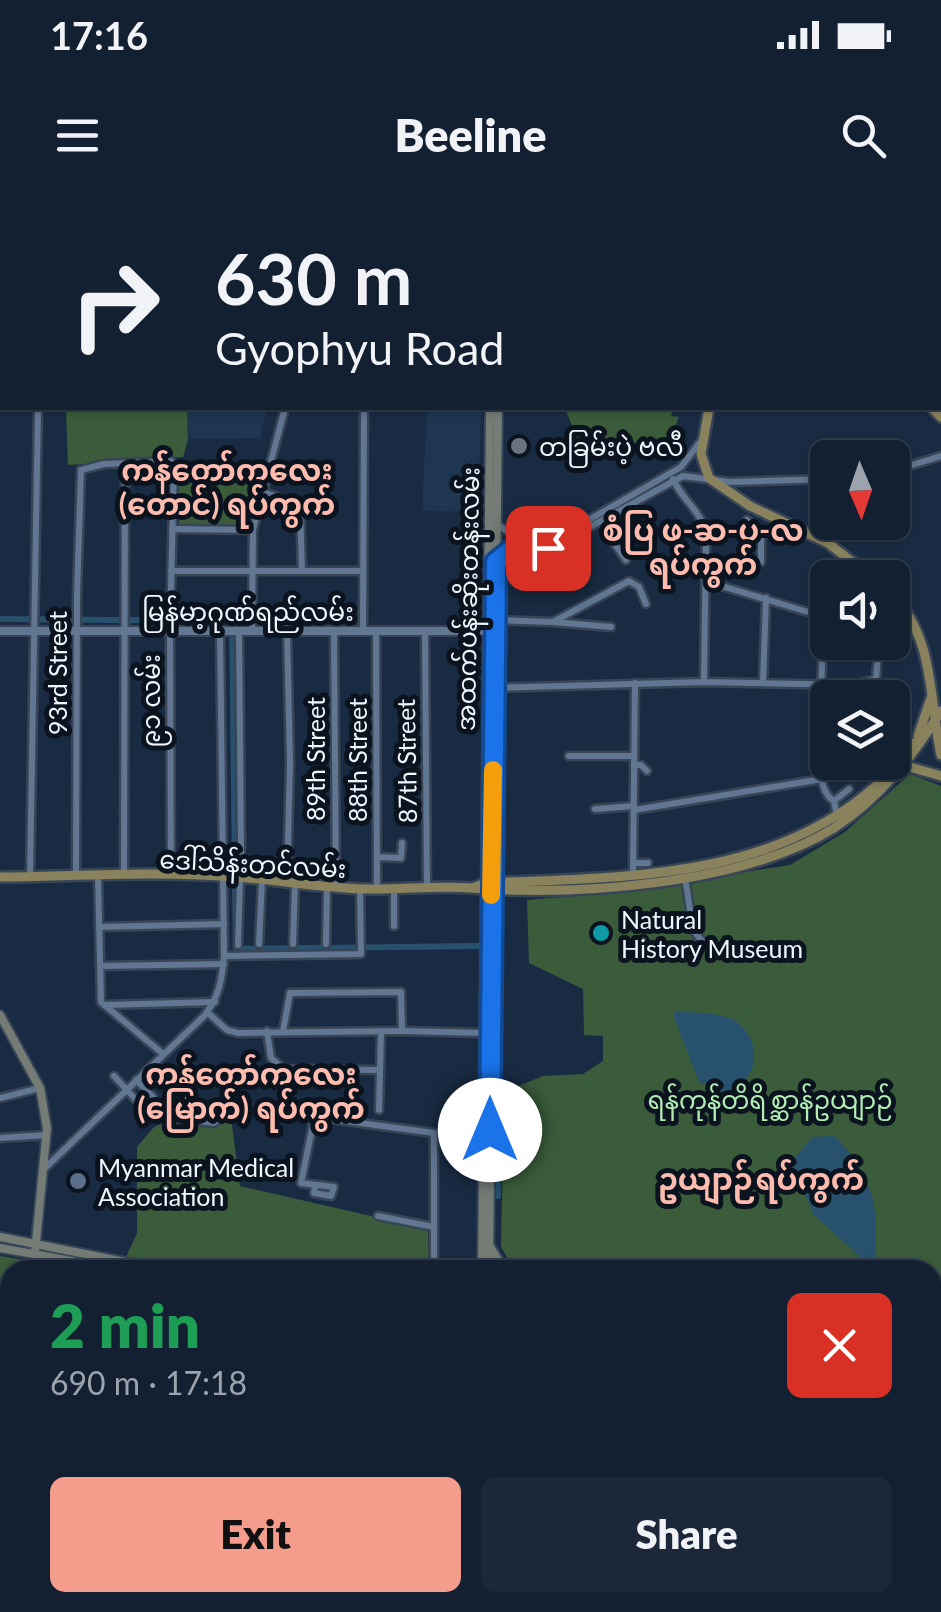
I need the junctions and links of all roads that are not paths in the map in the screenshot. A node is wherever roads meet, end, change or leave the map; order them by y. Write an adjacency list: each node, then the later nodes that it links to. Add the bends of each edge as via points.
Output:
1 (38, 410): 39 (street)
2 (284, 410): 14 (street)
3 (364, 410): 29 (street)
4 (490, 410): 51 (main road, အထက်ပန်းဆိုးတန်းလမ်း)
5 (498, 410): 17 (main road, အထက်ပန်းဆိုးတန်းလမ်း)
6 (709, 410): 7 (main road)
7 (701, 441): 11 (street); 12 (main road)
8 (941, 456): 10 (street)
9 (125, 463): 19 (street, ၉၁ လမ်း, via 174,465); 37 (street); 40 (street, 93rd Street, via 81,470)
10 (910, 465)
11 (672, 477): 12 (street); 15 (street); 17 (street, via 547,540 517,538); 30 (street, via 704,520)
12 (709, 478): 13 (street); 18 (main road)
13 (810, 480)
14 (263, 492): 20 (street); 27 (street, via 300,505)
15 (617, 512): 22 (street, via 629,526 612,540); 24 (street, via 548,548 511,550)
16 (747, 520): 21 (street)
17 (496, 522): 24 (main road, အထက်ပန်းဆိုးတန်းလမ်း)
18 (787, 526): 21 (street); 23 (main road)
19 (172, 529): 20 (street); 28 (street, ၉၁ လမ်း)
20 (253, 530): 26 (street)
21 (760, 532): 25 (street)
22 (626, 560)
23 (849, 560)
24 (496, 562): 35 (main road, အထက်ပန်းဆိုးတန်းလမ်း)
25 (761, 562)
26 (252, 570): 27 (street); 28 (street); 44 (street)
27 (302, 570): 29 (street)
28 (170, 571): 41 (street, ၉၁ လမ်း)
29 (363, 571): 48 (street)
30 (706, 581): 31 (street); 53 (street)
31 (766, 598): 33 (street); 55 (street)
32 (646, 604): 36 (street, via 629,580)
33 (810, 614)
34 (910, 617): 52 (main road)
35 (496, 620): 36 (street); 51 (main road, အထက်ပန်းဆိုးတန်းလမ်း)
36 (553, 622): 38 (street)
37 (125, 626): 40 (street, မြန်မာ့ဂုဏ်ရည်လမ်း); 41 (street, မြန်မာ့ဂုဏ်ရည်လမ်း); 88 (street)
38 (611, 627)
39 (32, 630): 40 (street, မြန်မာ့ဂုဏ်ရည်လမ်း); 45 (street, မြန်မာ့ဂုဏ်ရည်လမ်း); 85 (street)
40 (77, 630): 86 (street, 93rd Street)
41 (170, 630): 42 (street, မြန်မာ့ဂုဏ်ရည်လမ်း); 81 (street, ၉၁ လမ်း)
42 (220, 630): 43 (street, မြန်မာ့ဂုဏ်ရည်လမ်း); 82 (street)
43 (239, 630): 44 (street, မြန်မာ့ဂုဏ်ရည်လမ်း); 89 (street)
44 (252, 630): 46 (street, မြန်မာ့ဂုဏ်ရည်လမ်း)
45 (0, 631)
46 (288, 631): 47 (street, မြန်မာ့ဂုဏ်ရည်လမ်း); 92 (street)
47 (334, 631): 48 (street, မြန်မာ့ဂုဏ်ရည်လမ်း); 93 (street, 89th Street)
48 (363, 631): 49 (street, မြန်မာ့ဂုဏ်ရည်လမ်း)
49 (376, 631): 50 (street, မြန်မာ့ဂုဏ်ရည်လမ်း); 78 (street, 88th Street)
50 (425, 631): 51 (street, မြန်မာ့ဂုဏ်ရည်လမ်း); 98 (street, 87th Street)
51 (490, 631): 57 (main road, အထက်ပန်းဆိုးတန်းလမ်း); 60 (main road, အထက်ပန်းဆိုးတန်းလမ်း)
52 (936, 676): 58 (main road)
53 (704, 682): 54 (street); 55 (street)
54 (635, 683): 57 (street); 65 (street)
55 (763, 684): 56 (street)
56 (810, 686)
57 (494, 688): 60 (main road, အထက်ပန်းဆိုးတန်းလမ်း)
58 (932, 695): 59 (main road); 61 (main road)
59 (938, 715): 61 (main road); 62 (main road); 64 (main road)
60 (490, 734): 94 (main road, အထက်ပန်းဆိုးတန်းလမ်း)
61 (918, 736): 76 (main road, via 898,766)
62 (941, 755)
63 (569, 756): 65 (street)
64 (910, 760)
65 (634, 761): 67 (street); 74 (street)
66 (910, 767): 68 (main road)
67 (647, 771)
68 (941, 776)
69 (816, 780): 74 (street)
70 (822, 780): 73 (street)
71 (889, 780): 76 (main road)
72 (849, 789): 73 (street)
73 (834, 801): 76 (street)
74 (634, 808): 75 (street); 79 (street)
75 (596, 809)
76 (841, 819): 83 (main road, via 781,855); 90 (main road, via 735,859)
77 (402, 843): 78 (street, via 401,858)
78 (378, 856): 96 (street, 88th Street)
79 (633, 863): 80 (street); 90 (street)
80 (648, 863)
81 (171, 876): 82 (main road, ဒေါ်သိန်းတင်လမ်း); 88 (main road, ဒေါ်သိန်းတင်လမ်း)
82 (222, 876): 89 (main road, ဒေါ်သိန်းတင်လမ်း); 99 (street)
83 (684, 876): 90 (main road); 102 (street, via 693,930)
84 (0, 877): 85 (main road, ဒေါ်သိန်းတင်လမ်း)
85 (30, 877): 86 (main road, ဒေါ်သိန်းတင်လမ်း)
86 (76, 877): 87 (main road, ဒေါ်သိန်းတင်လမ်း)
87 (98, 877): 88 (main road, ဒေါ်သိန်းတင်လမ်း); 101 (street)
88 (124, 877)
89 (239, 877): 91 (main road, ဒေါ်သိန်းတင်လမ်း); 106 (street)
90 (637, 878): 94 (main road); 94 (main road, via 576,890)
91 (262, 880): 92 (main road, ဒေါ်သိန်းတင်လမ်း); 103 (street)
92 (291, 883): 93 (main road, ဒေါ်သိန်းတင်လမ်း); 104 (street)
93 (332, 887): 95 (main road, ဒေါ်သိန်းတင်လမ်း); 105 (street, 89th Street)
94 (488, 887): 98 (main road, ဒေါ်သိန်းတင်လမ်း); 117 (main road, အထက်ပန်းဆိုးတန်းလမ်း)
95 (360, 889): 96 (main road, ဒေါ်သိန်းတင်လမ်း); 107 (street, via 362,954)
96 (377, 890): 97 (main road, ဒေါ်သိန်းတင်လမ်း)
97 (394, 890): 98 (main road, ဒေါ်သိန်းတင်လမ်း); 100 (street)
98 (428, 890)
99 (224, 924): 101 (street); 107 (street)
100 (394, 926)
101 (99, 927): 108 (street)
102 (703, 942)
103 (259, 944)
104 (293, 944)
105 (326, 944)
106 (238, 945)
107 (224, 960): 108 (street); 109 (street)
108 (100, 966): 110 (street)
109 (215, 1002): 110 (street); 111 (street)
110 (102, 1003): 118 (street)
111 (207, 1012): 113 (street, via 238,1034); 118 (street)
112 (0, 1015): 122 (main road)
113 (267, 1031): 114 (street); 119 (street, via 271,1058 284,1069)
114 (284, 1031): 115 (street, via 290,994 362,992 401,992); 116 (street)
115 (402, 1031): 116 (street); 117 (street)
116 (381, 1033): 119 (street)
117 (487, 1034): 133 (main road, အထက်ပန်းဆိုးတန်းလမ်း)
118 (163, 1054): 121 (street)
119 (378, 1070): 126 (street)
120 (114, 1076): 123 (street)
121 (136, 1080): 123 (street); 124 (street)
122 (40, 1088): 125 (street); 128 (main road)
123 (126, 1089): 127 (street, via 142,1110 165,1118 214,1122 236,1106); 130 (street)
124 (153, 1097)
125 (0, 1098)
126 (380, 1110)
127 (315, 1114): 131 (street, via 301,1183); 134 (street, via 434,1133)
128 (47, 1135): 129 (street); 130 (main road)
129 (0, 1138)
130 (44, 1169): 137 (main road)
131 (315, 1186)
132 (378, 1216): 134 (street)
133 (486, 1216): 136 (main road, အထက်ပန်းဆိုးတန်းလမ်း); 142 (main road, အထက်ပန်းဆိုးတန်းလမ်း)
134 (434, 1227): 141 (street)
135 (0, 1237): 137 (main road)
136 (489, 1244): 143 (main road, အထက်ပန်းဆိုးတန်းလမ်း); 144 (main road)
137 (35, 1247): 138 (main road); 139 (main road); 140 (main road)
138 (0, 1248)
139 (84, 1260)
140 (108, 1260)
141 (434, 1260)
142 (486, 1260)
143 (487, 1260)
144 (498, 1260)

